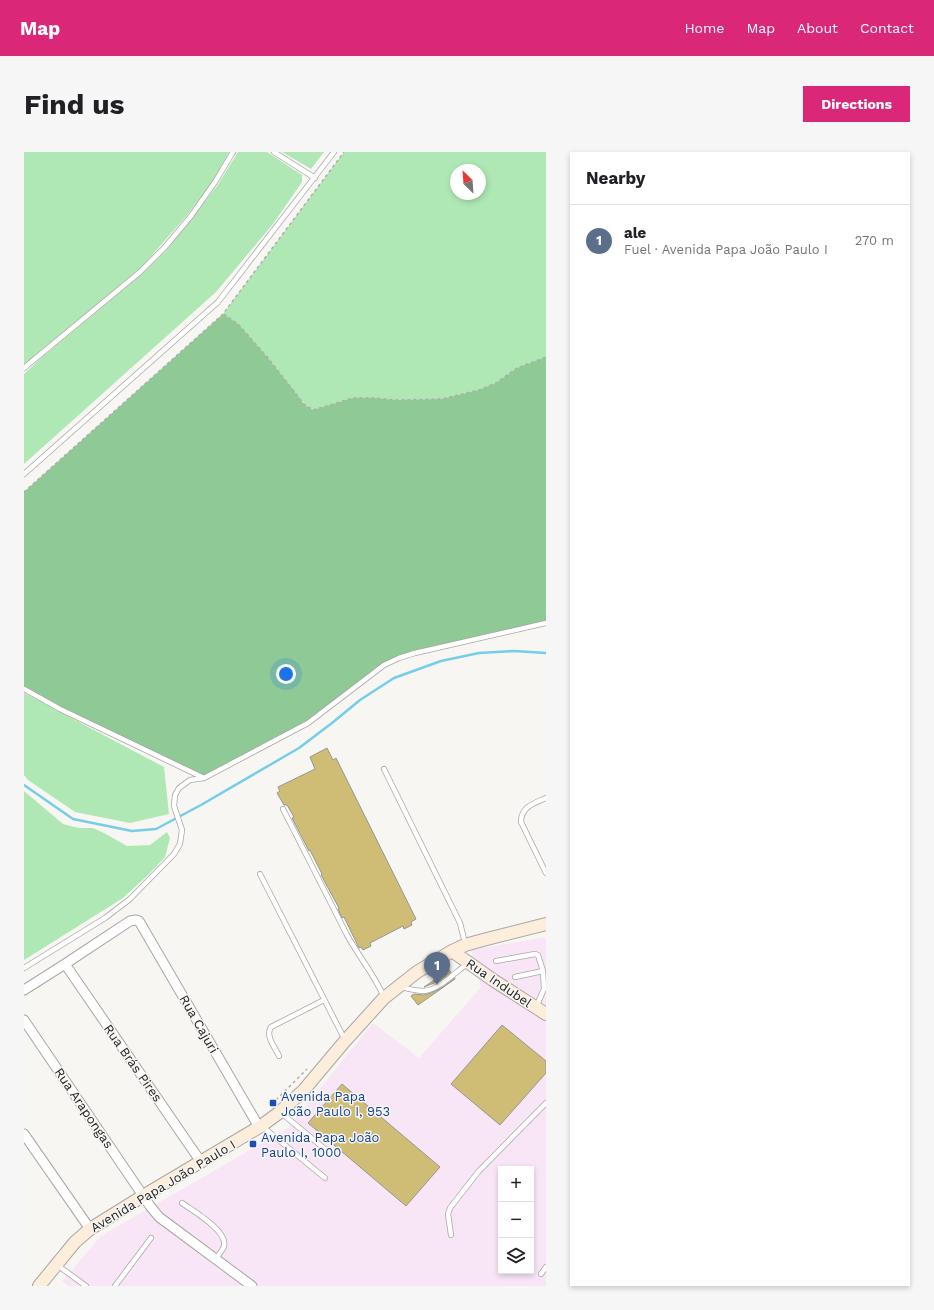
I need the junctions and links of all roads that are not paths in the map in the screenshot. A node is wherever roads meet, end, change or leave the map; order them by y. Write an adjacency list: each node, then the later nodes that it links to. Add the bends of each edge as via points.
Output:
1 (233, 152): 5 (lane, via 191,216 165,247 140,272)
2 (274, 152): 4 (lane)
3 (334, 152): 4 (lane)
4 (315, 178): 6 (lane, via 218,302)
5 (24, 368)
6 (24, 474)
7 (546, 623): 10 (lane, via 399,658 384,665 308,723)
8 (24, 689): 10 (lane)
9 (384, 769): 16 (lane, via 460,924)
10 (204, 778): 21 (lane, via 190,780 179,788 175,795 174,806 182,830 180,844 174,854 130,899 105,918)
11 (546, 798): 14 (lane, via 530,806 521,816 521,822)
12 (284, 809): 26 (lane, via 350,940 376,980)
13 (260, 874): 27 (lane)
14 (546, 874)
15 (546, 924): 16 (main road, Avenida Papa João Paulo I)
16 (465, 945): 17 (main road, Avenida Papa João Paulo I)
17 (452, 951): 19 (main road, Rua Indubel); 24 (main road, Avenida Papa João Paulo I)
18 (496, 961): 22 (lane, via 535,954 538,955)
19 (469, 962): 24 (lane, via 431,989 425,991); 28 (main road, Rua Indubel)
20 (65, 964): 25 (street); 34 (street, Rua Cajuri, via 130,920 139,921); 37 (street, Rua Brás Pires)
21 (24, 968)
22 (543, 971): 23 (lane); 28 (lane)
23 (515, 977)
24 (398, 986): 26 (main road, Avenida Papa João Paulo I)
25 (24, 990)
26 (384, 998): 30 (main road, Avenida Papa João Paulo I)
27 (324, 1000): 30 (lane); 31 (lane, via 271,1027 268,1031 269,1036)
28 (541, 1011)
29 (24, 1020): 39 (street, Rua Arapongas)
30 (345, 1041): 33 (main road, Avenida Papa João Paulo I, via 303,1091)
31 (279, 1056)
32 (546, 1103): 42 (lane, via 478,1172 450,1208)
33 (277, 1108): 34 (main road, Avenida Papa João Paulo I); 36 (lane)
34 (260, 1127): 37 (main road, Avenida Papa João Paulo I); 38 (lane)
35 (24, 1134): 41 (street)
36 (331, 1154)
37 (201, 1162): 39 (main road, Avenida Papa João Paulo I)
38 (326, 1178)
39 (143, 1196): 41 (main road, Avenida Papa João Paulo I); 44 (street, Rua Arapongas, via 159,1217)
40 (182, 1203): 44 (lane, via 222,1235 224,1247)
41 (90, 1229): 45 (main road, Avenida Papa João Paulo I)
42 (450, 1235)
43 (152, 1238): 50 (lane)
44 (216, 1259): 51 (street, Rua Arapongas)
45 (56, 1264): 48 (main road, Avenida Papa João Paulo I); 49 (lane)
46 (546, 1267): 47 (lane)
47 (541, 1274)
48 (39, 1286)
49 (86, 1286)
50 (115, 1286)
51 (252, 1286)

